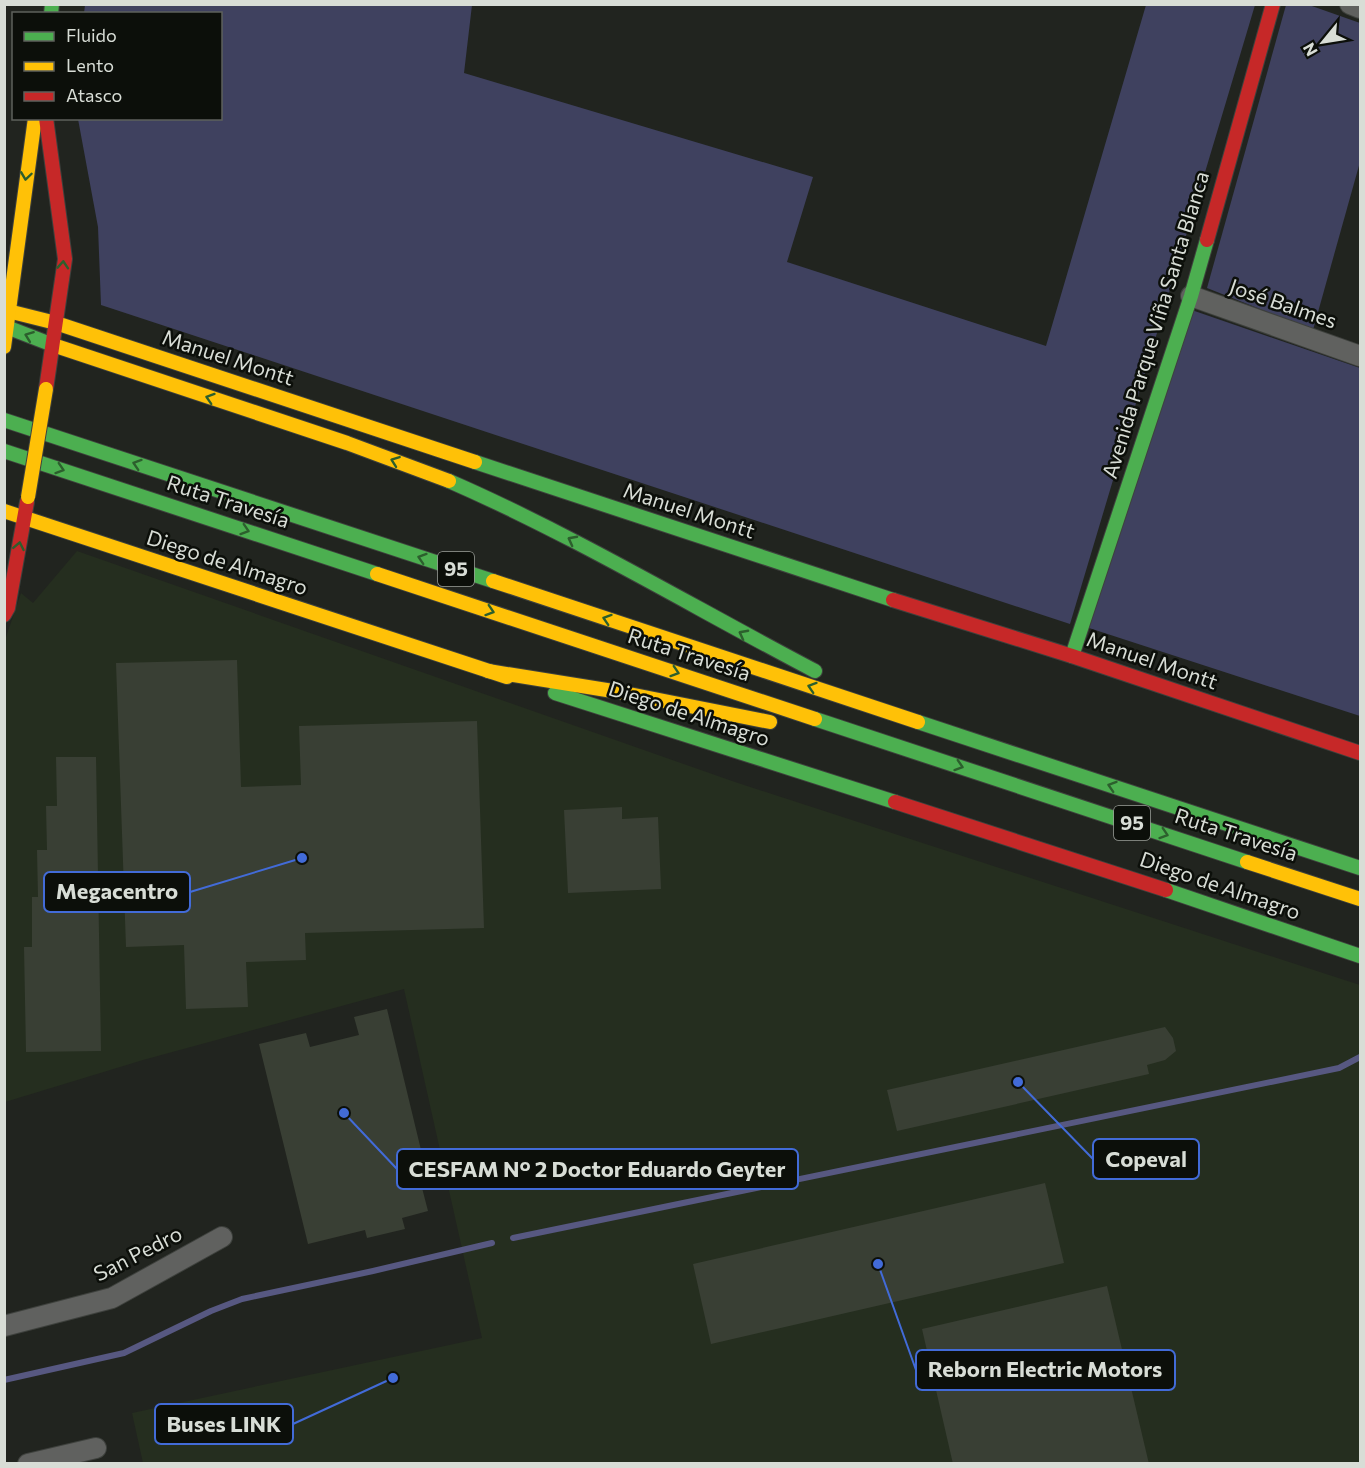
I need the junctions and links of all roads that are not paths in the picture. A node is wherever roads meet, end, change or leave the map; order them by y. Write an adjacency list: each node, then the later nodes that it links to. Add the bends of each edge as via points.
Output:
1 (1273, 4): 6 (main road, Avenida Parque Viña Santa Blanca)
2 (1350, 4): 3 (street)
3 (1360, 8)
4 (35, 120): 7 (main road, one-way to 7)
5 (46, 120): 8 (main road, one-way to 5, via 65,259)
6 (1191, 296): 12 (street, José Balmes); 18 (main road, Avenida Parque Viña Santa Blanca)
7 (7, 311): 8 (main road, Manuel Montt); 9 (main road)
8 (56, 323): 10 (main road); 18 (main road, Manuel Montt)
9 (6, 327): 10 (main road, one-way to 9); 11 (main road)
10 (53, 345): 16 (main road, bridge); 20 (main road, one-way to 10, via 514,510 360,448)
11 (4, 346)
12 (1360, 356)
13 (4, 420): 20 (main road, Ruta Travesía / 95, one-way to 13)
14 (4, 451): 21 (main road, Ruta Travesía / 95, one-way to 21)
15 (4, 511): 16 (main road, Diego de Almagro)
16 (25, 518): 17 (main road, one-way to 16); 19 (main road, Diego de Almagro)
17 (4, 615)
18 (1072, 656): 22 (main road, Manuel Montt)
19 (488, 671): 21 (main road, via 619,692); 25 (main road, Diego de Almagro, via 1116,873)
20 (907, 718): 23 (main road, Ruta Travesía / 95, one-way to 20)
21 (904, 748): 24 (main road, Ruta Travesía / 95, one-way to 24)
22 (1360, 753)
23 (1360, 868)
24 (1360, 899)
25 (1360, 956)
26 (222, 1237): 27 (street, San Pedro, via 112,1298)
27 (4, 1326)
28 (96, 1448): 29 (street)
29 (28, 1464)

